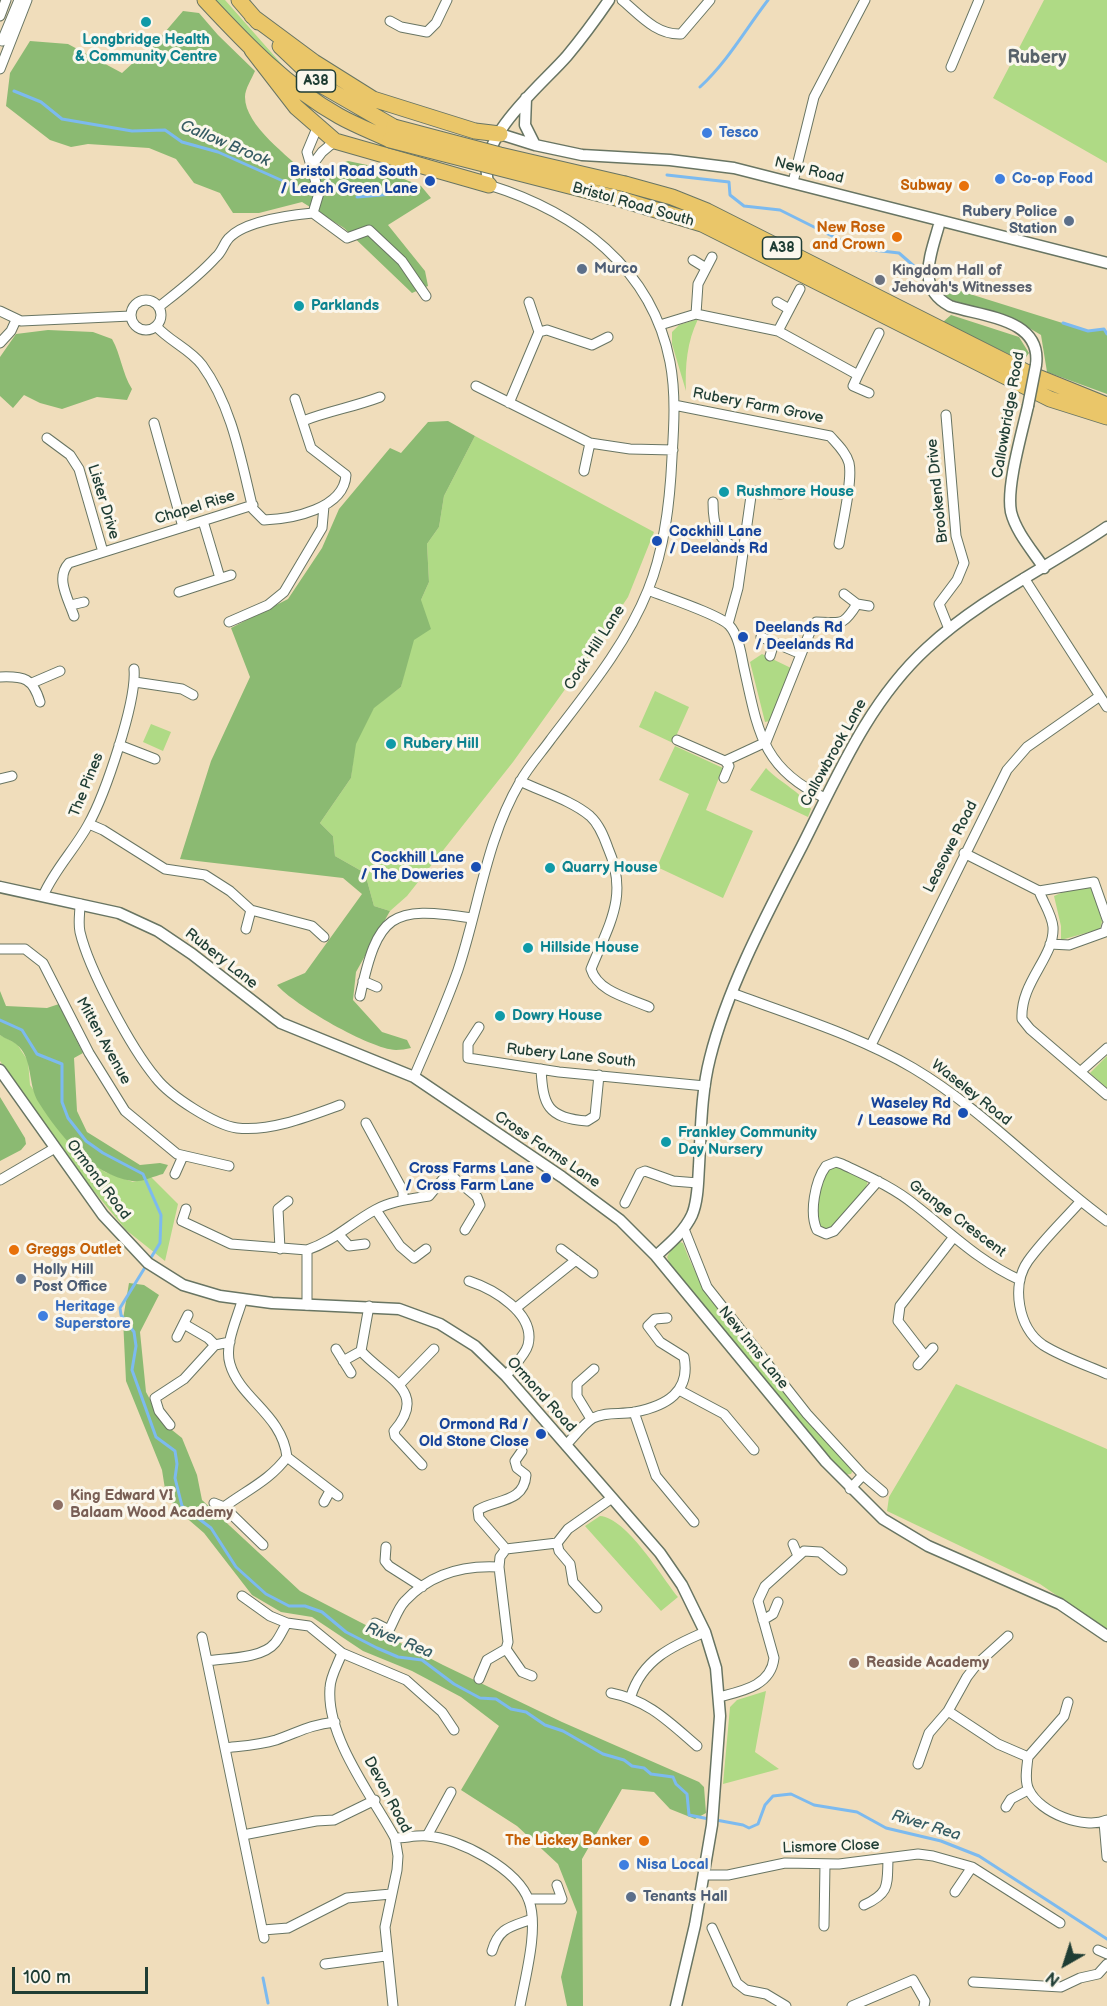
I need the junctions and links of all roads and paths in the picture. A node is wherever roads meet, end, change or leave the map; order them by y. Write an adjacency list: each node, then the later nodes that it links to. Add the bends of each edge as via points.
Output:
1 (6, 0): 12 (street)
2 (19, 0): 15 (street)
3 (27, 0): 15 (street)
4 (206, 0): 16 (highway, Bristol Road South / A38)
5 (240, 0): 13 (highway, Bristol Road South / A38)
6 (447, 0): 14 (street, via 428,32)
7 (609, 0): 19 (street, via 572,50)
8 (622, 0): 9 (street, via 654,28 669,35 681,34)
9 (710, 0)
10 (865, 0): 26 (street, via 814,97)
11 (979, 0): 17 (street)
12 (0, 16)
13 (252, 16): 21 (highway, Bristol Road South / A38, via 321,85); 22 (highway, via 373,99 465,128)
14 (390, 21)
15 (3, 41): 18 (street)
16 (252, 50): 20 (highway); 21 (highway, Bristol Road South / A38, via 338,116)
17 (951, 67)
18 (0, 69)
19 (526, 98): 22 (street); 24 (street, via 525,125)
20 (317, 128): 23 (highway); 25 (street, via 307,152)
21 (392, 133): 58 (highway, Bristol Road South / A38, bridge, via 672,197 1030,374); 60 (highway, Bristol Road South / A38, bridge, via 702,224 1050,399)
22 (500, 134): 24 (street, New Road); 27 (street, via 502,146 495,178)
23 (335, 141): 25 (street); 27 (highway)
24 (535, 145): 26 (street, New Road, via 582,155 734,168)
25 (310, 168): 28 (street, via 319,193)
26 (793, 182): 29 (street, New Road)
27 (489, 185): 44 (street, Cock Hill Lane, via 560,215 608,248 641,290)
28 (313, 213): 35 (street, via 347,238 369,230 402,261); 38 (street, via 249,226 230,237 200,274)
29 (940, 221): 32 (street, New Road); 77 (street, Callowbridge Road, bridge, via 928,273 932,292 939,301 1023,328 1036,343 1036,365 1010,494 1016,526)
30 (712, 257): 33 (street)
31 (693, 260): 33 (street)
32 (1107, 263)
33 (706, 268): 41 (street, via 698,284)
34 (800, 289): 39 (street)
35 (426, 296)
36 (529, 302): 47 (street)
37 (777, 302): 39 (street)
38 (160, 306): 42 (street, via 140,300); 45 (street, via 161,319)
39 (789, 309): 46 (street)
40 (0, 311): 43 (street)
41 (696, 314): 44 (street); 46 (street)
42 (131, 316): 43 (street); 45 (street, via 141,329)
43 (16, 320): 50 (street)
44 (660, 325): 57 (street, Cock Hill Lane, via 670,362)
45 (156, 326): 69 (street, Chapel Rise, via 201,363 227,409)
46 (778, 331): 51 (street)
47 (538, 332): 49 (street, via 547,330 592,345); 56 (street)
48 (879, 333): 51 (street)
49 (608, 337)
50 (0, 343)
51 (858, 375): 53 (street, via 853,386)
52 (476, 386): 56 (street)
53 (869, 393)
54 (380, 398): 61 (street)
55 (295, 399): 61 (street)
56 (508, 403): 64 (street)
57 (674, 405): 65 (street, Cock Hill Lane); 74 (street, Rubery Farm Grove, via 830,436 849,465)
58 (1107, 405)
59 (945, 415): 91 (street, Brookend Drive, via 956,536 968,563 939,604)
60 (1107, 417)
61 (303, 421): 70 (street, via 311,448 346,475 346,486 340,496)
62 (154, 423): 72 (street)
63 (47, 438): 76 (street, Lister Drive, via 70,455 79,469)
64 (590, 443): 65 (street); 66 (street)
65 (673, 450): 81 (street, Cock Hill Lane, via 670,501)
66 (584, 471)
67 (781, 494): 75 (street, via 755,491 750,496)
68 (713, 502): 75 (street, via 713,524 728,545)
69 (253, 505): 70 (street, via 264,520); 71 (street, Chapel Rise)
70 (324, 506): 89 (street, via 322,528 284,592 268,605)
71 (203, 521): 72 (street, Chapel Rise); 79 (street)
72 (183, 527): 76 (street, Chapel Rise)
73 (1107, 527): 77 (street, Callowbrook Lane)
74 (839, 544)
75 (742, 550): 90 (street, via 738,588)
76 (103, 552): 86 (street, Chapel Rise, via 69,563 62,571)
77 (1044, 568): 80 (street, Callowbrook Lane)
78 (231, 575): 79 (street)
79 (220, 578): 82 (street)
80 (1024, 578): 91 (street, Callowbrook Lane, via 992,596); 104 (street)
81 (648, 590): 90 (street); 115 (street, Cock Hill Lane, via 623,639)
82 (179, 592)
83 (844, 594): 85 (street)
84 (84, 602): 86 (street)
85 (857, 604): 87 (street); 94 (street, via 846,621 816,622)
86 (70, 605): 88 (street, Chapel Rise)
87 (869, 606)
88 (74, 616)
89 (229, 622)
90 (728, 624): 108 (street, via 737,637)
91 (949, 629): 116 (street, Callowbrook Lane, via 903,672 877,706)
92 (760, 637): 93 (street)
93 (774, 643): 94 (street); 95 (street)
94 (801, 654): 108 (street)
95 (770, 656)
96 (135, 669): 100 (street, The Pines)
97 (60, 671): 101 (street)
98 (0, 677): 101 (street, via 20,677)
99 (186, 678): 102 (street)
100 (135, 682): 102 (street); 109 (street, The Pines)
101 (32, 683): 105 (street)
102 (182, 689): 103 (street)
103 (193, 695)
104 (1100, 696): 106 (street); 118 (street, Leasowe Road, via 1020,754 1007,770)
105 (40, 702)
106 (1107, 707)
107 (677, 740): 111 (street)
108 (766, 742): 111 (street); 116 (street, via 770,756 784,773)
109 (119, 746): 110 (street, The Pines); 117 (street, The Pines)
110 (155, 759)
111 (725, 761): 113 (street, via 729,766)
112 (12, 776): 114 (street)
113 (724, 778)
114 (0, 779)
115 (520, 781): 125 (street, Cock Hill Lane, via 490,850); 137 (street, via 578,808 601,832 614,862 618,903 591,969 594,979 605,988)
116 (825, 798): 135 (street, Callowbrook Lane)
117 (89, 824): 121 (street, The Pines); 123 (street, via 165,869 205,875)
118 (964, 854): 120 (street); 139 (street, Leasowe Road)
119 (0, 887): 121 (street, Rubery Lane)
120 (1039, 891): 126 (street, via 1094,882); 131 (street, via 1053,926)
121 (44, 896): 122 (street, Rubery Lane)
122 (80, 904): 145 (street, Rubery Lane, via 119,913 173,940 281,1023); 150 (street, via 79,929 86,950 136,1050 158,1080 212,1119 231,1127 254,1128)
123 (251, 910): 128 (street); 129 (street)
124 (317, 916): 128 (street)
125 (472, 918): 133 (street, via 411,912 396,917 386,924); 145 (street, Cock Hill Lane, via 458,970)
126 (1107, 918)
127 (1107, 925): 131 (street, via 1105,933 1069,945)
128 (312, 926): 130 (street)
129 (246, 929)
130 (324, 937)
131 (1050, 944): 143 (street, via 1023,996 1022,1019)
132 (0, 949): 153 (street, Mitten Avenue, via 26,949 43,963 89,1053 125,1111)
133 (363, 981): 134 (street); 136 (street)
134 (377, 987)
135 (732, 993): 139 (street, Waseley Road); 146 (street, Callowbrook Lane)
136 (360, 996)
137 (649, 1007)
138 (479, 1027): 141 (street, Rubery Lane South, via 468,1044 468,1058)
139 (871, 1046): 161 (street, Waseley Road, via 946,1090)
140 (1107, 1048): 143 (street)
141 (541, 1069): 144 (street, Rubery Lane South); 144 (street, via 543,1100 553,1111 572,1120 587,1121 595,1116)
142 (0, 1070): 152 (street, Ormond Road)
143 (1080, 1072): 147 (street)
144 (599, 1075): 146 (street, Rubery Lane South)
145 (414, 1077): 175 (street, Cross Farms Lane, via 593,1199)
146 (705, 1086): 158 (street)
147 (1107, 1095)
148 (315, 1102): 150 (street)
149 (340, 1105): 150 (street)
150 (318, 1113)
151 (366, 1123): 159 (street, via 403,1191)
152 (55, 1148): 156 (street); 180 (street, Ormond Road, via 103,1215 148,1263 183,1285)
153 (183, 1156): 154 (street, Mitten Avenue); 155 (street)
154 (229, 1166)
155 (175, 1174)
156 (0, 1180)
157 (878, 1181): 157 (street, Grange Crescent, via 836,1162 826,1166 816,1185 817,1230 826,1234 834,1231); 169 (street, Grange Crescent, via 914,1204)
158 (698, 1183): 162 (street, via 673,1181 645,1171 640,1173); 166 (street, via 695,1206)
159 (402, 1200): 164 (street); 167 (street, via 429,1196 448,1173 477,1197 480,1205)
160 (288, 1201): 171 (street, via 278,1209)
161 (1080, 1202): 165 (street, Waseley Road); 178 (street, via 1027,1262)
162 (625, 1203)
163 (186, 1209): 171 (street, via 183,1221 231,1244)
164 (376, 1210): 168 (street); 172 (street, via 400,1246 414,1258)
165 (1107, 1221)
166 (684, 1229): 175 (street); 209 (street, New Inns Lane, via 707,1287 800,1406)
167 (465, 1230)
168 (340, 1236): 170 (street, via 349,1246); 173 (street)
169 (953, 1238): 178 (street, Grange Crescent); 192 (street, via 900,1306 898,1321)
170 (365, 1244)
171 (280, 1249): 173 (street)
172 (426, 1249)
173 (307, 1250): 181 (street)
174 (561, 1250): 176 (street)
175 (656, 1256): 210 (street, New Inns Lane)
176 (576, 1260): 177 (street); 183 (street)
177 (593, 1273)
178 (1020, 1280): 197 (street, via 1018,1299 1022,1314 1042,1344)
179 (469, 1281): 183 (street)
180 (242, 1300): 181 (street, Ormond Road); 186 (street)
181 (307, 1305): 182 (street, Ormond Road)
182 (369, 1306): 191 (street); 198 (street, Ormond Road, via 410,1312 440,1324 475,1346)
183 (516, 1308): 198 (street, via 529,1331 528,1345)
184 (666, 1318): 200 (street, via 655,1319 648,1326 669,1350 684,1357 684,1382)
185 (177, 1337): 187 (street, via 186,1319)
186 (230, 1342): 187 (street); 207 (street, via 230,1363 240,1383 272,1420 285,1443)
187 (214, 1345): 203 (street, via 184,1379 155,1398)
188 (933, 1348): 192 (street)
189 (336, 1349): 193 (street)
190 (434, 1349): 199 (street)
191 (362, 1351): 193 (street); 199 (street)
192 (925, 1356): 194 (street)
193 (343, 1361): 196 (street)
194 (918, 1365)
195 (594, 1369): 202 (street, via 577,1384 577,1396)
196 (351, 1373)
197 (1107, 1374)
198 (506, 1376): 204 (street, Ormond Road)
199 (399, 1385): 208 (street, via 409,1401 409,1410 394,1431 395,1436)
200 (679, 1390): 201 (street, via 672,1398); 205 (street, via 724,1414)
201 (634, 1412): 202 (street, via 606,1413); 216 (street, via 656,1476)
202 (591, 1419): 204 (street)
203 (170, 1425)
204 (566, 1445): 212 (street, Ormond Road)
205 (754, 1450)
206 (522, 1451): 221 (street, via 515,1461 526,1475 525,1485 514,1497 478,1510 479,1518)
207 (287, 1457): 213 (street, via 334,1494); 215 (street, via 261,1484)
208 (422, 1465)
209 (863, 1475): 210 (street); 211 (street, New Inns Lane)
210 (850, 1489): 235 (street, New Inns Lane, via 883,1519 928,1546 1060,1604)
211 (883, 1492)
212 (612, 1498): 217 (street, via 568,1529); 232 (street, Ormond Road, via 660,1553 682,1585)
213 (324, 1502)
214 (214, 1503): 215 (street)
215 (225, 1507): 219 (street)
216 (694, 1522)
217 (558, 1543): 221 (street); 228 (street, via 559,1551 570,1564 573,1582)
218 (793, 1544): 222 (street)
219 (264, 1545)
220 (386, 1547): 225 (street, via 388,1566)
221 (506, 1549): 223 (street)
222 (798, 1556): 224 (street, via 816,1550); 229 (street, via 761,1590 758,1601)
223 (499, 1567): 225 (street, via 469,1567 435,1578); 238 (street)
224 (842, 1570)
225 (422, 1587): 231 (street, via 404,1602 389,1630)
226 (242, 1596): 230 (street)
227 (777, 1602): 229 (street, via 773,1614)
228 (597, 1608)
229 (764, 1620): 245 (street, via 774,1658 770,1674 763,1682)
230 (287, 1623): 239 (street, via 309,1626); 240 (street, via 266,1651)
231 (375, 1623)
232 (705, 1632): 244 (street, via 666,1650 641,1671); 245 (street, Ormond Road, via 716,1668)
233 (993, 1634): 237 (street)
234 (1008, 1636): 237 (street)
235 (1107, 1636)
236 (202, 1637): 240 (street)
237 (1000, 1643): 247 (street, via 977,1664)
238 (506, 1649): 241 (street, via 522,1672); 242 (street, via 487,1660)
239 (342, 1653): 248 (street, Devon Road, via 330,1687); 249 (street, via 406,1680 442,1712)
240 (207, 1661): 251 (street)
241 (532, 1676)
242 (479, 1680)
243 (611, 1693): 244 (street)
244 (631, 1696): 250 (street, via 652,1707)
245 (719, 1697): 266 (street, Ormond Road, via 712,1825)
246 (1068, 1702): 252 (street, via 1064,1716)
247 (948, 1711): 252 (street, via 998,1744); 253 (street, via 929,1733 919,1759)
248 (335, 1722): 251 (street, via 292,1731 258,1744); 256 (street, Devon Road, via 341,1744)
249 (454, 1730)
250 (697, 1746)
251 (225, 1748): 259 (street)
252 (1028, 1757): 254 (street)
253 (932, 1760)
254 (1028, 1790): 257 (street, via 1011,1799); 258 (street, via 1037,1801 1062,1815 1087,1824)
255 (451, 1792): 260 (street)
256 (375, 1800): 259 (street, via 334,1820); 261 (street, Devon Road)
257 (1006, 1807)
258 (1106, 1821): 262 (street)
259 (243, 1835): 269 (street, via 264,1934 288,1928 347,1898)
260 (427, 1836): 261 (street); 270 (street, via 474,1850 512,1878)
261 (395, 1838): 269 (street, Devon Road, via 397,1870)
262 (1107, 1857)
263 (888, 1860): 264 (street, Lismore Close); 265 (street, Lismore Close, via 918,1854); 271 (street, Lismore Close, via 887,1888 879,1898)
264 (825, 1863): 266 (street, Lismore Close, via 785,1863 728,1875); 274 (street)
265 (972, 1867): 268 (street); 273 (street, Lismore Close)
266 (704, 1875): 287 (street, Ormond Road)
267 (557, 1885): 270 (street, via 562,1899)
268 (955, 1892)
269 (391, 1894): 279 (street, Devon Road, via 385,1927)
270 (529, 1899): 272 (street)
271 (864, 1905)
272 (532, 1919): 277 (street, via 496,1936); 286 (street)
273 (1060, 1923)
274 (824, 1926)
275 (712, 1928): 288 (street, via 737,1983)
276 (1098, 1950): 278 (street)
277 (492, 1951)
278 (1107, 1954)
279 (386, 1956): 280 (street); 285 (street, Devon Road)
280 (326, 1964)
281 (1107, 1964): 284 (street, via 1098,1974 1061,1987)
282 (921, 1972): 283 (street)
283 (913, 1980): 289 (street); 290 (street)
284 (973, 1982)
285 (393, 2006)
286 (520, 2006)
287 (676, 2006)
288 (786, 2006)
289 (852, 2006)
290 (924, 2006)

